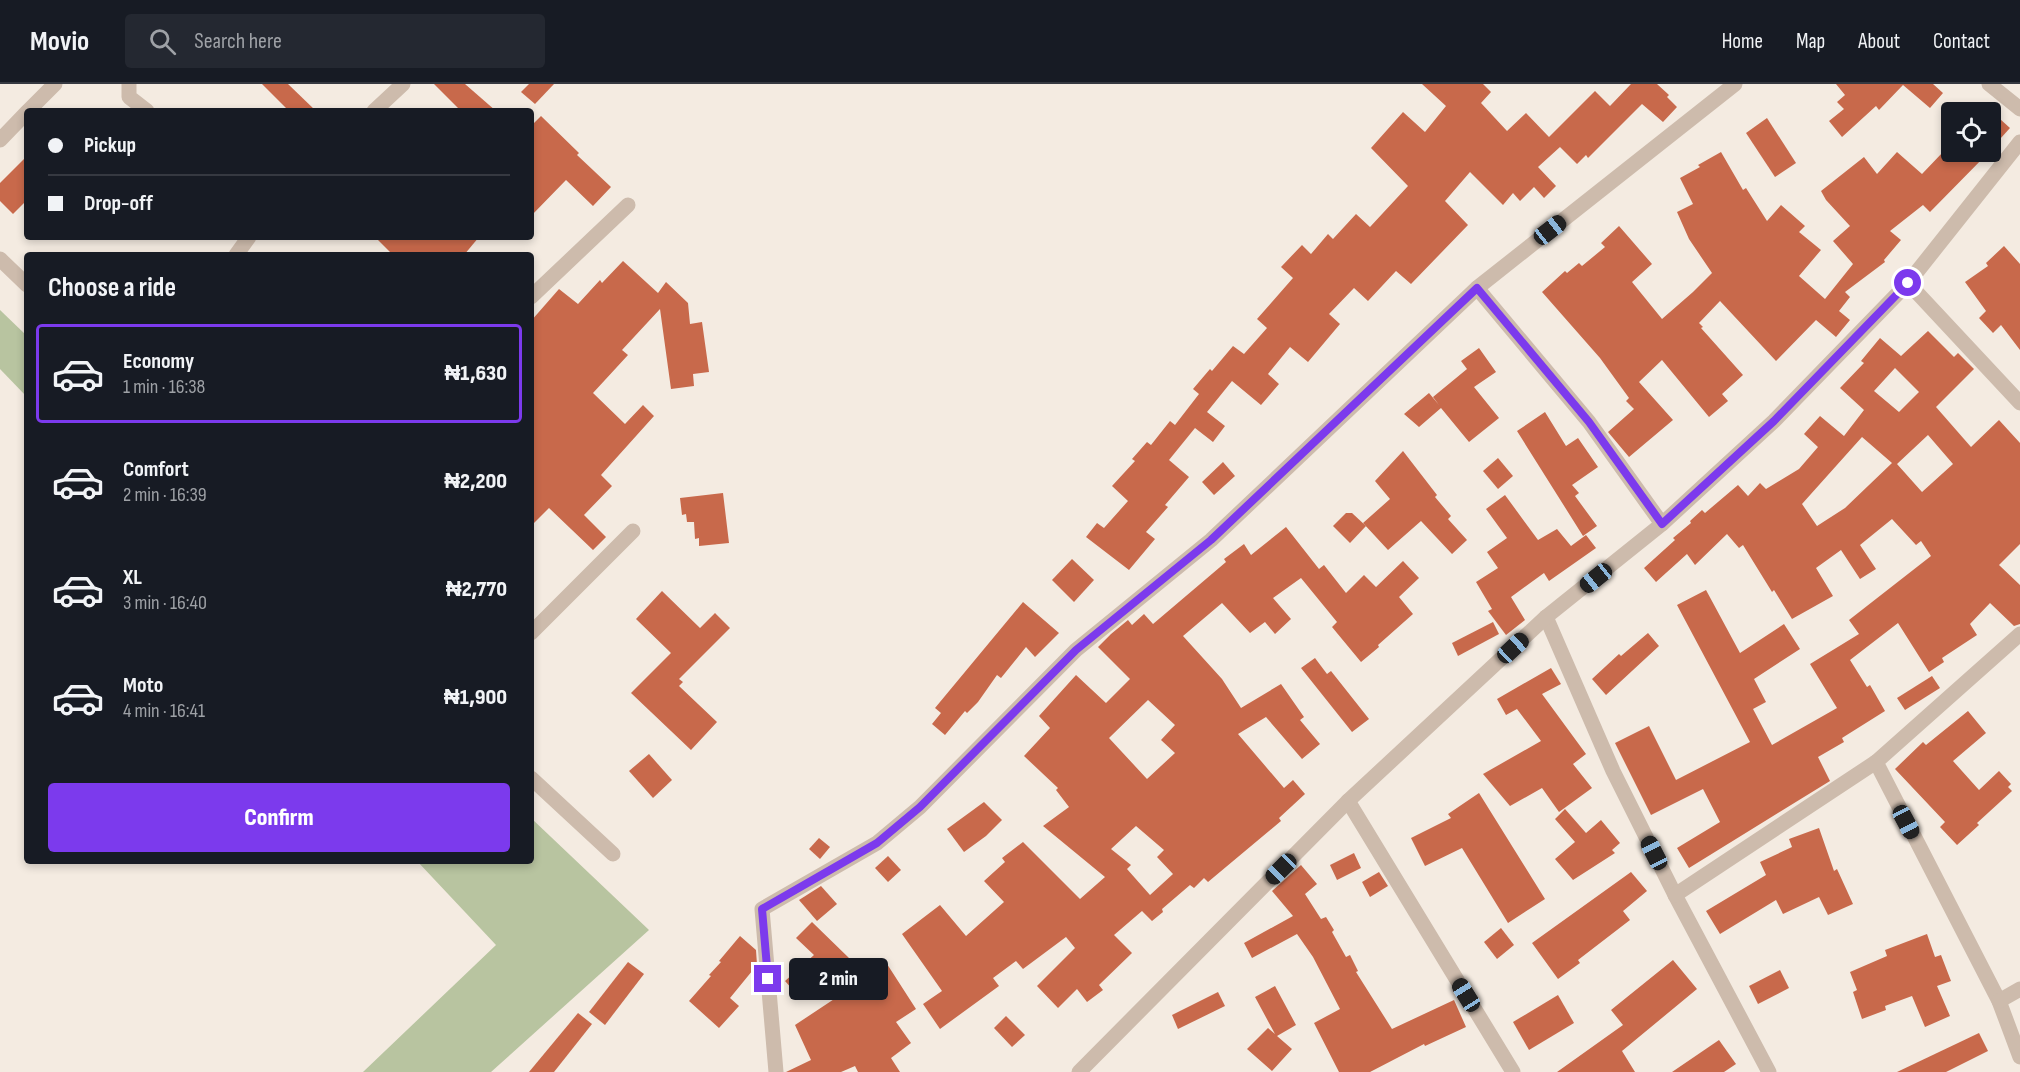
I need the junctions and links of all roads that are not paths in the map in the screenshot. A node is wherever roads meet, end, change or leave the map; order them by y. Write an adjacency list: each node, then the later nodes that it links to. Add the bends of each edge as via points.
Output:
1 (55, 84): 6 (street)
2 (129, 84): 7 (street, via 129,97)
3 (403, 84): 8 (street)
4 (1735, 84): 17 (street)
5 (1989, 84): 9 (street)
6 (32, 108)
7 (143, 108)
8 (377, 108)
9 (2020, 109)
10 (24, 116): 11 (street)
11 (0, 140)
12 (2020, 142): 16 (street)
13 (628, 205): 18 (street)
14 (0, 259): 15 (street)
15 (24, 282)
16 (1908, 283): 19 (street); 20 (street, via 1774,421)
17 (1477, 288): 20 (street, via 1589,422); 33 (street, via 1211,540 1076,650 920,807 877,843 762,909)
18 (534, 294)
19 (2020, 402)
20 (1662, 524): 22 (street)
21 (633, 531): 23 (street)
22 (1546, 617): 27 (street); 29 (street, via 1612,771)
23 (534, 630)
24 (2020, 633): 25 (street)
25 (1876, 762): 29 (street); 31 (street)
26 (534, 781): 28 (street)
27 (1348, 801): 34 (street); 35 (street)
28 (613, 854)
29 (1675, 895): 36 (street)
30 (2020, 989): 31 (street)
31 (1999, 1001): 32 (street)
32 (2020, 1057)
33 (776, 1072)
34 (1079, 1072)
35 (1514, 1072)
36 (1769, 1072)

